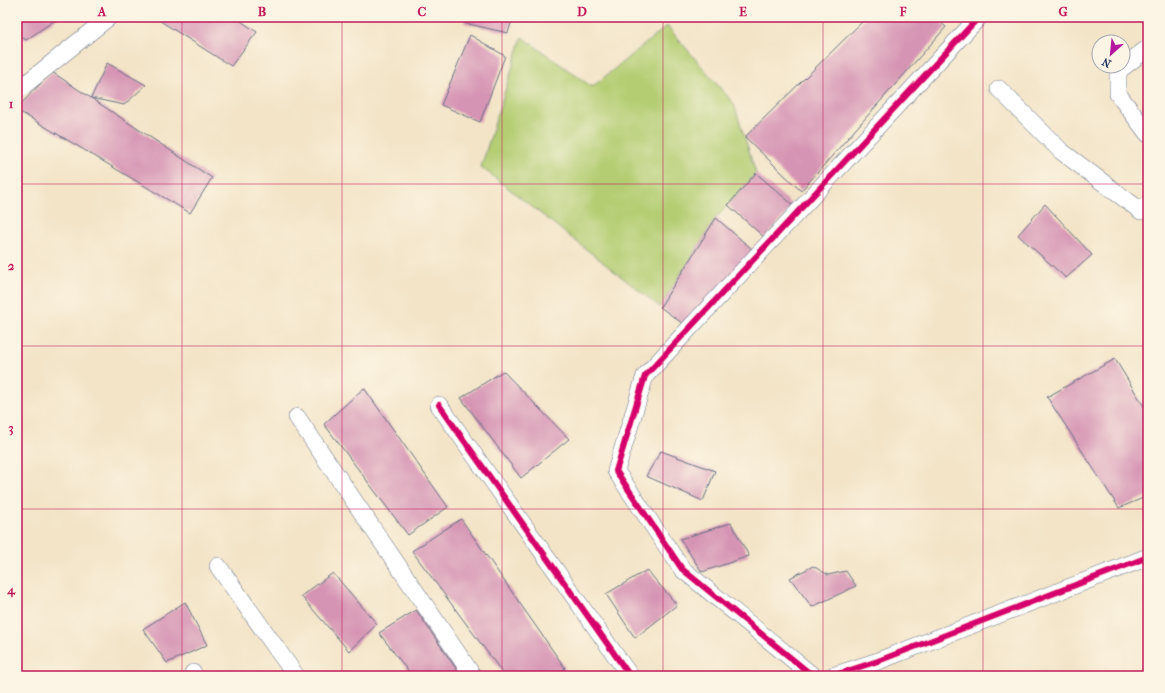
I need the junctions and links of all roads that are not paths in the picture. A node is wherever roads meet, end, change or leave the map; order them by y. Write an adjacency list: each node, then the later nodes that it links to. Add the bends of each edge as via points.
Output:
1 (109, 17): 5 (street)
2 (979, 17): 15 (street, via 645,376 616,471 682,569)
3 (1148, 48): 6 (street, via 1118,71 1118,94)
4 (999, 89): 7 (street, via 1067,155 1141,211)
5 (17, 90)
6 (1148, 134)
7 (1148, 204)
8 (439, 405): 14 (street)
9 (297, 417): 13 (street)
10 (1148, 557): 16 (street, via 878,661)
11 (218, 566): 12 (street)
12 (296, 676)
13 (473, 676)
14 (630, 676)
15 (813, 676)
16 (832, 676)

